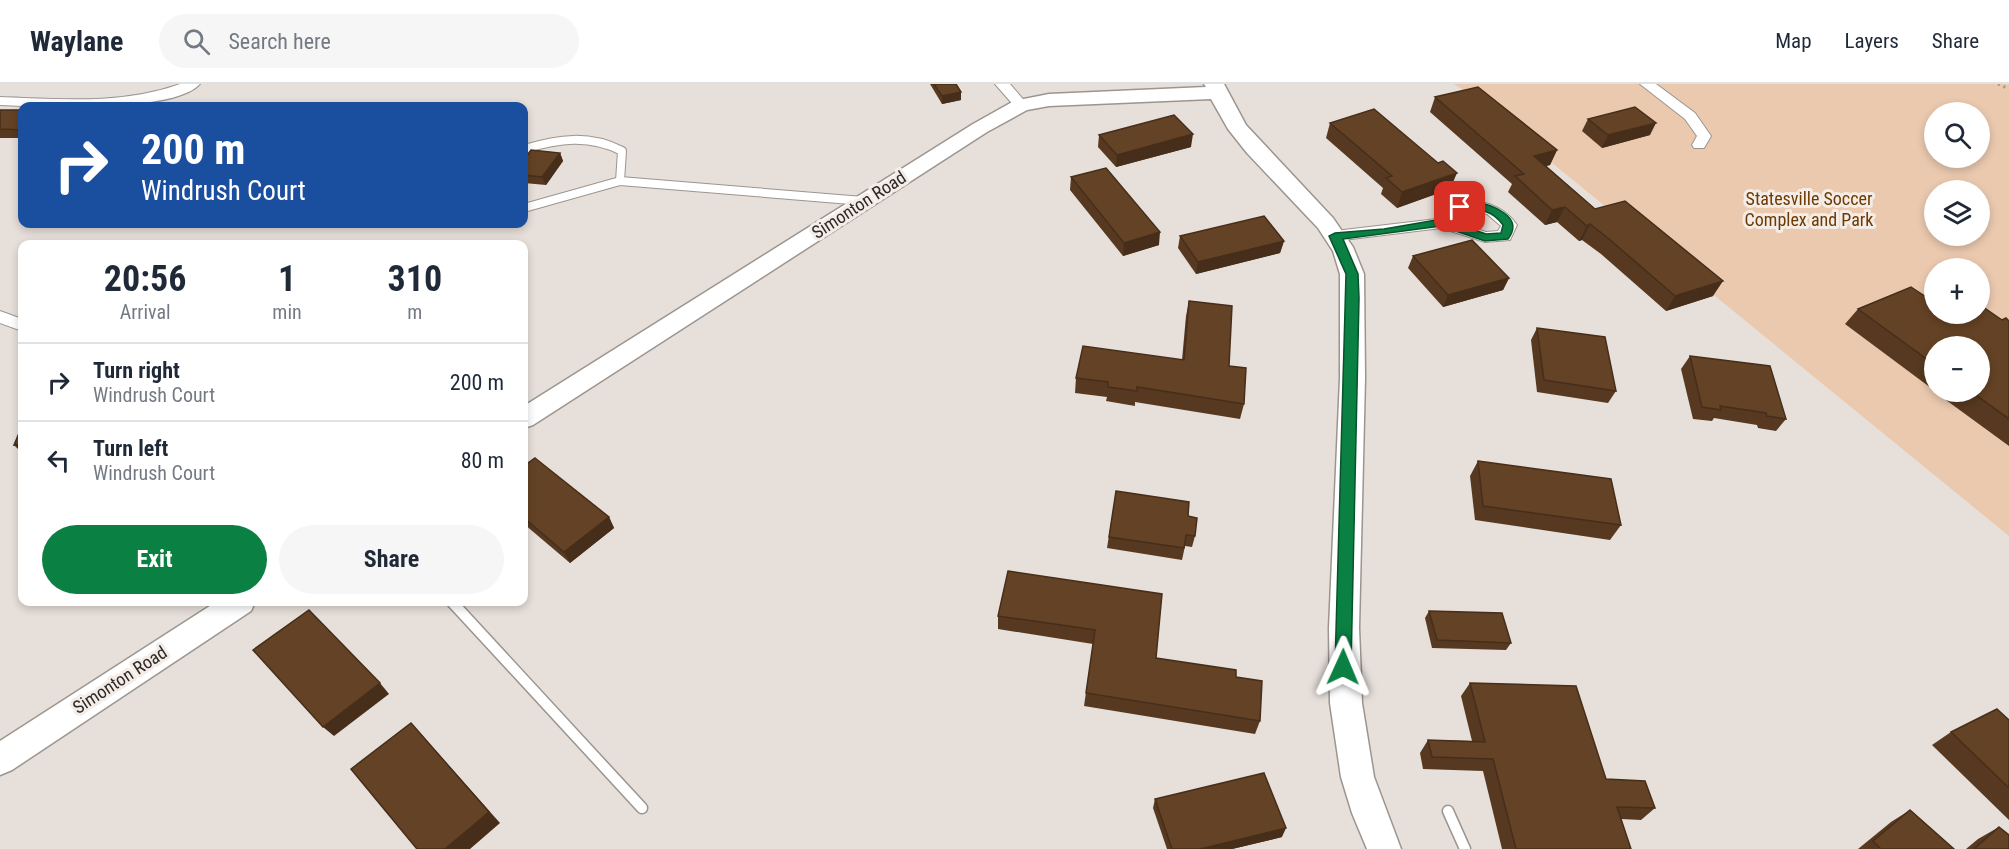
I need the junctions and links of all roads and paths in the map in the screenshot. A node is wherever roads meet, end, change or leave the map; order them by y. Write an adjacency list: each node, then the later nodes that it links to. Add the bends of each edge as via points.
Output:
1 (193, 84): 9 (street)
2 (1002, 84): 10 (street)
3 (1647, 84): 11 (street, via 1690,116 1704,136)
4 (1998, 84): 6 (path)
5 (1216, 89): 10 (street, Simonton Road); 17 (street, via 1228,116)
6 (2009, 89)
7 (0, 101): 8 (street)
8 (37, 102)
9 (129, 102)
10 (1021, 105): 14 (street, Simonton Road)
11 (1699, 145)
12 (528, 148): 13 (lane, via 567,138 608,142 622,151)
13 (620, 182): 14 (lane); 15 (lane)
14 (866, 201): 20 (street, Simonton Road)
15 (528, 207)
16 (1442, 223): 17 (street)
17 (1335, 236): 26 (street, via 1352,274 1353,298 1343,667 1350,754)
18 (0, 317): 19 (street)
19 (18, 324)
20 (528, 415)
21 (234, 606): 23 (street, Simonton Road)
22 (457, 606): 24 (lane)
23 (0, 759)
24 (642, 808)
25 (1448, 811): 27 (lane)
26 (1384, 849)
27 (1465, 849)

